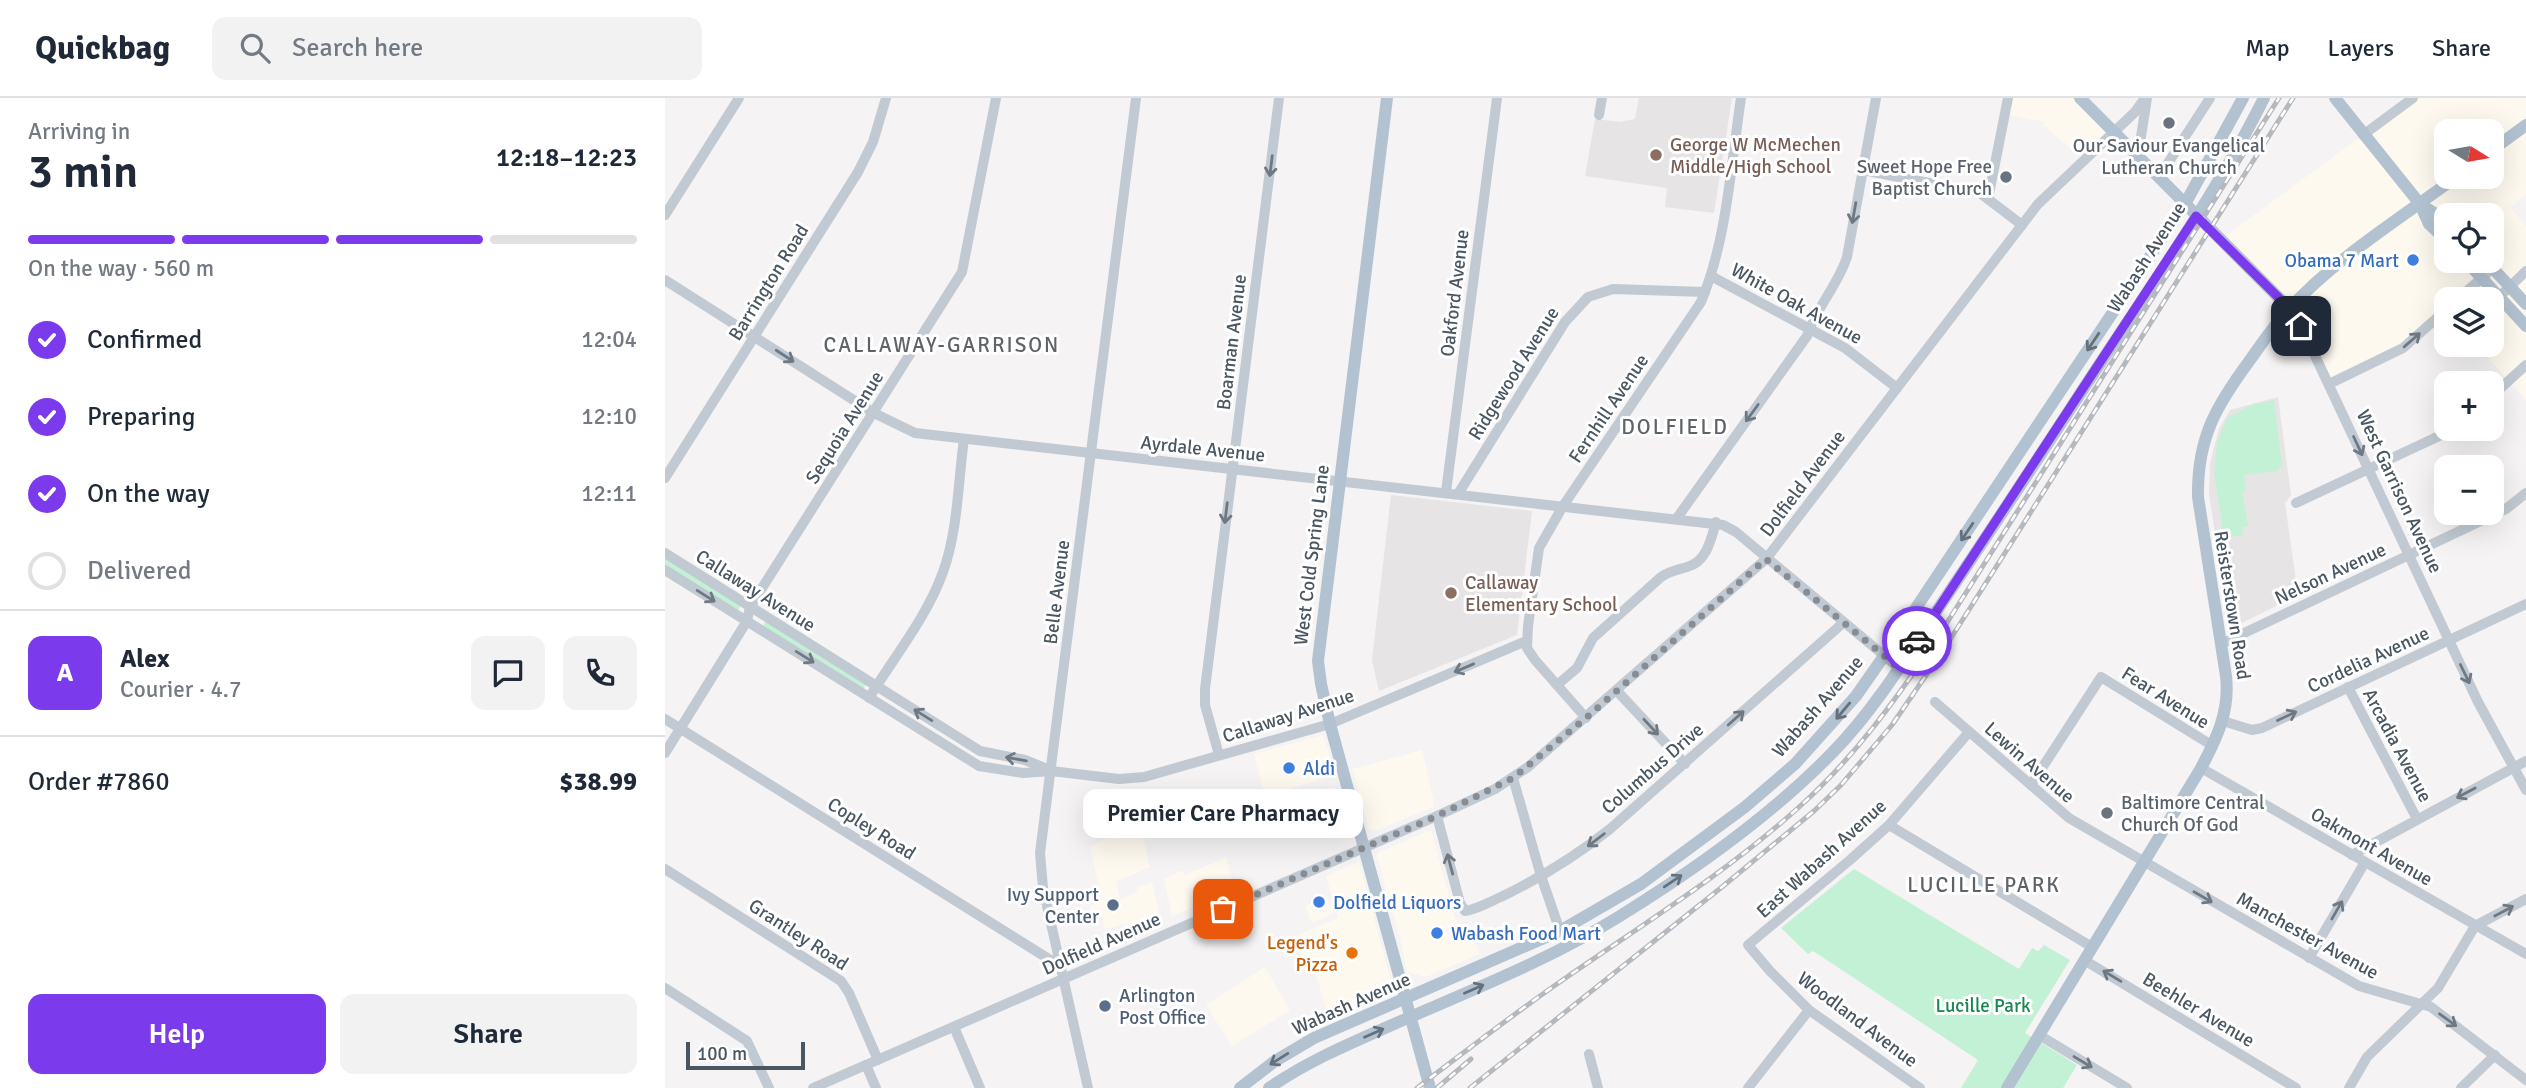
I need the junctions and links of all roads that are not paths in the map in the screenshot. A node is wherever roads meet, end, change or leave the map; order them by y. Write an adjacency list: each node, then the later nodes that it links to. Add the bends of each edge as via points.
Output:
1 (739, 98): 32 (street)
2 (886, 98): 55 (street, Barrington Road, via 867,156)
3 (996, 98): 60 (street, Sequoia Avenue, via 962,272)
4 (1136, 98): 64 (street, Belle Avenue)
5 (1279, 98): 66 (street, Boarman Avenue, one-way to 66)
6 (1387, 98): 69 (main road, West Cold Spring Lane)
7 (1497, 98): 70 (street, Oakford Avenue)
8 (1602, 98): 19 (street)
9 (1741, 98): 40 (street, Fernhill Avenue)
10 (1876, 98): 25 (street)
11 (2008, 98): 28 (street)
12 (2080, 98): 21 (main road, West Garrison Avenue)
13 (2146, 98): 21 (street, Dolfield Avenue); 24 (street)
14 (2210, 98): 26 (street)
15 (2243, 98): 29 (main road, Wabash Avenue)
16 (2264, 98): 33 (main road, Wabash Avenue)
17 (2335, 98): 22 (main road)
18 (2413, 98): 22 (street)
19 (1599, 116)
20 (2526, 125): 23 (main road)
21 (2114, 132): 24 (main road, West Garrison Avenue); 34 (street, Dolfield Avenue, via 2047,194)
22 (2363, 135): 30 (main road)
23 (2504, 141)
24 (2138, 156): 26 (main road, West Garrison Avenue)
25 (1863, 170): 28 (street, via 1980,193); 54 (street, one-way to 54, via 1844,265)
26 (2159, 177): 29 (main road, West Garrison Avenue)
27 (2440, 189): 30 (main road, Reisterstown Road)
28 (1988, 199): 34 (street)
29 (2185, 204): 33 (main road, West Garrison Avenue); 63 (main road, Wabash Avenue, one-way to 63)
30 (2420, 204): 31 (main road); 35 (main road); 51 (main road, Reisterstown Road, via 2330,271)
31 (2434, 212)
32 (665, 215)
33 (2196, 216): 51 (main road, West Garrison Avenue); 65 (main road, Wabash Avenue)
34 (2022, 225): 59 (street, Dolfield Avenue)
35 (2434, 229)
36 (2526, 271): 43 (street)
37 (2477, 273): 41 (main road)
38 (2484, 273): 41 (street)
39 (2498, 273): 43 (main road)
40 (1711, 276): 47 (street, Fernhill Avenue); 54 (street, White Oak Avenue)
41 (2481, 278): 44 (street); 45 (main road)
42 (665, 280): 55 (street, Ayrdale Avenue)
43 (2510, 286): 48 (street); 50 (main road)
44 (2471, 287)
45 (2490, 287)
46 (1613, 289): 47 (street, White Oak Avenue); 72 (street, Ridgewood Avenue, via 1588,296 1572,311)
47 (1705, 292): 74 (street, Fernhill Avenue)
48 (2504, 292)
49 (2504, 302): 53 (main road)
50 (2526, 304)
51 (2290, 309): 57 (street, West Garrison Avenue); 87 (main road, Reisterstown Road, via 2224,396 2203,442 2198,497)
52 (2434, 321): 57 (street, one-way to 52, via 2403,348)
53 (2526, 326)
54 (1810, 329): 59 (street, White Oak Avenue, via 1859,358); 75 (street, one-way to 75)
55 (755, 336): 60 (street, Ayrdale Avenue, one-way to 60); 68 (street, Barrington Road)
56 (2526, 365): 58 (street)
57 (2329, 384): 67 (street, West Garrison Avenue, one-way to 67)
58 (2504, 385)
59 (1897, 388): 79 (street, Dolfield Avenue)
60 (874, 412): 62 (street, Ayrdale Avenue, via 908,431); 82 (street, Sequoia Avenue)
61 (2434, 438): 67 (street)
62 (964, 439): 64 (street, Ayrdale Avenue); 90 (street, via 944,570 930,601)
63 (2022, 449): 65 (main road); 88 (main road, Wabash Avenue, one-way to 88)
64 (1091, 453): 66 (street, Ayrdale Avenue); 111 (street, Belle Avenue)
65 (2038, 460): 89 (main road, Wabash Avenue)
66 (1232, 469): 69 (street, Ayrdale Avenue); 105 (street, Boarman Avenue, one-way to 105, via 1205,689)
67 (2369, 469): 73 (street); 78 (street, West Garrison Avenue)
68 (665, 478)
69 (1339, 481): 70 (street, Ayrdale Avenue); 99 (main road, West Cold Spring Lane, via 1318,646)
70 (1446, 492): 72 (street, Ayrdale Avenue)
71 (2526, 493): 78 (street, Nelson Avenue, via 2506,509)
72 (1458, 494): 74 (street, Ayrdale Avenue)
73 (2296, 503)
74 (1563, 506): 75 (street, Ayrdale Avenue); 86 (street, Fernhill Avenue, via 1539,548)
75 (1677, 518): 76 (street, Ayrdale Avenue)
76 (1716, 522): 79 (street, Ayrdale Avenue, via 1730,528); 91 (street, via 1701,558 1661,577 1593,638 1577,668)
77 (665, 553): 82 (street, Callaway Avenue)
78 (2409, 555): 85 (street, West Garrison Avenue); 87 (street, Nelson Avenue)
79 (1766, 559): 84 (street); 93 (street, Dolfield Avenue)
80 (665, 570): 83 (street, Callaway Avenue, one-way to 83)
81 (2526, 604): 85 (street, Cordelia Avenue)
82 (750, 607): 83 (street, Sequoia Avenue); 90 (street, Callaway Avenue)
83 (747, 621): 94 (street, Callaway Avenue, one-way to 94); 100 (street, Sequoia Avenue)
84 (1843, 623): 88 (street); 107 (street, Columbus Drive, one-way to 84)
85 (2449, 640): 92 (street, Cordelia Avenue); 109 (street, West Garrison Avenue, one-way to 109)
86 (1527, 641): 91 (street, via 1531,655); 99 (street, Callaway Avenue, one-way to 99)
87 (2221, 644): 98 (main road, Reisterstown Road, via 2227,687)
88 (1884, 656): 89 (street); 126 (main road, Wabash Avenue, one-way to 126, via 1820,738 1771,785 1641,884)
89 (1899, 668): 138 (main road, Wabash Avenue, one-way to 89, via 1568,946 1683,874 1809,776 1852,731)
90 (877, 685): 94 (street); 103 (street, Callaway Avenue, one-way to 90)
91 (1557, 685): 96 (street)
92 (2348, 687): 98 (street, Cordelia Avenue, one-way to 92, via 2257,730); 116 (street, Arcadia Avenue)
93 (1617, 691): 96 (street, Dolfield Avenue); 107 (street, one-way to 107)
94 (869, 698): 108 (street, Callaway Avenue)
95 (1934, 702): 101 (street, Lewin Avenue)
96 (1586, 718): 112 (street, Dolfield Avenue)
97 (665, 719): 100 (street, Copley Road)
98 (2223, 722): 102 (main road, Reisterstown Road)
99 (1330, 724): 105 (street, Callaway Avenue); 118 (main road, West Cold Spring Lane)
100 (680, 728): 104 (street, Sequoia Avenue); 132 (street, Copley Road)
101 (1969, 732): 113 (street, Lewin Avenue); 117 (street, East Wabash Avenue)
102 (2213, 746): 110 (main road, Reisterstown Road); 113 (street, Fear Avenue, via 2101,677)
103 (981, 751): 108 (street); 111 (street, Callaway Avenue, one-way to 103)
104 (665, 753)
105 (1219, 755): 111 (street, Callaway Avenue, via 1133,778)
106 (2526, 761): 109 (street)
107 (1685, 764): 123 (street, Columbus Drive, one-way to 123, via 1610,830)
108 (979, 766): 111 (street, Callaway Avenue, via 1023,773)
109 (2514, 767): 114 (street, West Garrison Avenue); 116 (street, one-way to 116)
110 (2201, 768): 119 (street, Oakmont Avenue); 121 (main road, Reisterstown Road)
111 (1051, 771): 132 (street, Belle Avenue, via 1039,864)
112 (1513, 778): 115 (street, Dolfield Avenue); 123 (street)
113 (2031, 785): 121 (street, Lewin Avenue, via 2069,818)
114 (2526, 790)
115 (1437, 816): 118 (street, Dolfield Avenue); 123 (street, Columbus Drive, one-way to 115, via 1465,911)
116 (2417, 819): 119 (street)
117 (1889, 825): 127 (street, East Wabash Avenue); 128 (street)
118 (1365, 848): 133 (street, Dolfield Avenue); 135 (main road, West Cold Spring Lane)
119 (2352, 855): 120 (street, Oakmont Avenue)
120 (2365, 862): 125 (street, Oakmont Avenue); 130 (street, one-way to 120)
121 (2144, 863): 128 (main road, Reisterstown Road); 130 (street, Manchester Avenue, one-way to 130)
122 (665, 869): 143 (street, Grantley Road, via 841,981)
123 (1541, 876): 126 (street)
124 (2526, 899): 125 (street, one-way to 124)
125 (2475, 926): 129 (street, Oakmont Avenue); 136 (street, via 2442,983)
126 (1560, 931): 135 (main road, Wabash Avenue)
127 (1748, 945): 137 (street, Woodland Avenue)
128 (2092, 947): 131 (main road, Reisterstown Road)
129 (2526, 954)
130 (2309, 958): 136 (street, Manchester Avenue, via 2365,989)
131 (2084, 960): 140 (main road, Reisterstown Road); 159 (street, Beehler Avenue, one-way to 131)
132 (1060, 966): 133 (street, Belle Avenue)
133 (1063, 979): 139 (street, Dolfield Avenue); 150 (street, Belle Avenue)
134 (665, 988): 146 (street, via 747,1041)
135 (1407, 998): 138 (main road, West Cold Spring Lane); 151 (main road, Wabash Avenue, one-way to 151, via 1314,1038)
136 (2422, 1004): 142 (street, Manchester Avenue, one-way to 142); 160 (street, via 2367,1057)
137 (1809, 1010): 155 (street); 156 (street, Woodland Avenue)
138 (1411, 1016): 152 (main road, Wabash Avenue, one-way to 138, via 1327,1054); 153 (main road, West Cold Spring Lane)
139 (954, 1027): 143 (street, Dolfield Avenue); 149 (street)
140 (2039, 1035): 157 (main road, Reisterstown Road); 158 (street, one-way to 158)
141 (1589, 1054): 154 (street)
142 (2495, 1055): 145 (street, Manchester Avenue); 161 (street)
143 (878, 1060): 144 (street, Dolfield Avenue)
144 (866, 1065): 147 (street, Dolfield Avenue); 148 (street)
145 (2526, 1080)
146 (769, 1088)
147 (813, 1088)
148 (876, 1088)
149 (980, 1088)
150 (1088, 1088)
151 (1240, 1088)
152 (1269, 1088)
153 (1430, 1088)
154 (1598, 1088)
155 (1748, 1088)
156 (1920, 1088)
157 (2007, 1088)
158 (2127, 1088)
159 (2296, 1088)
160 (2349, 1088)
161 (2461, 1088)

